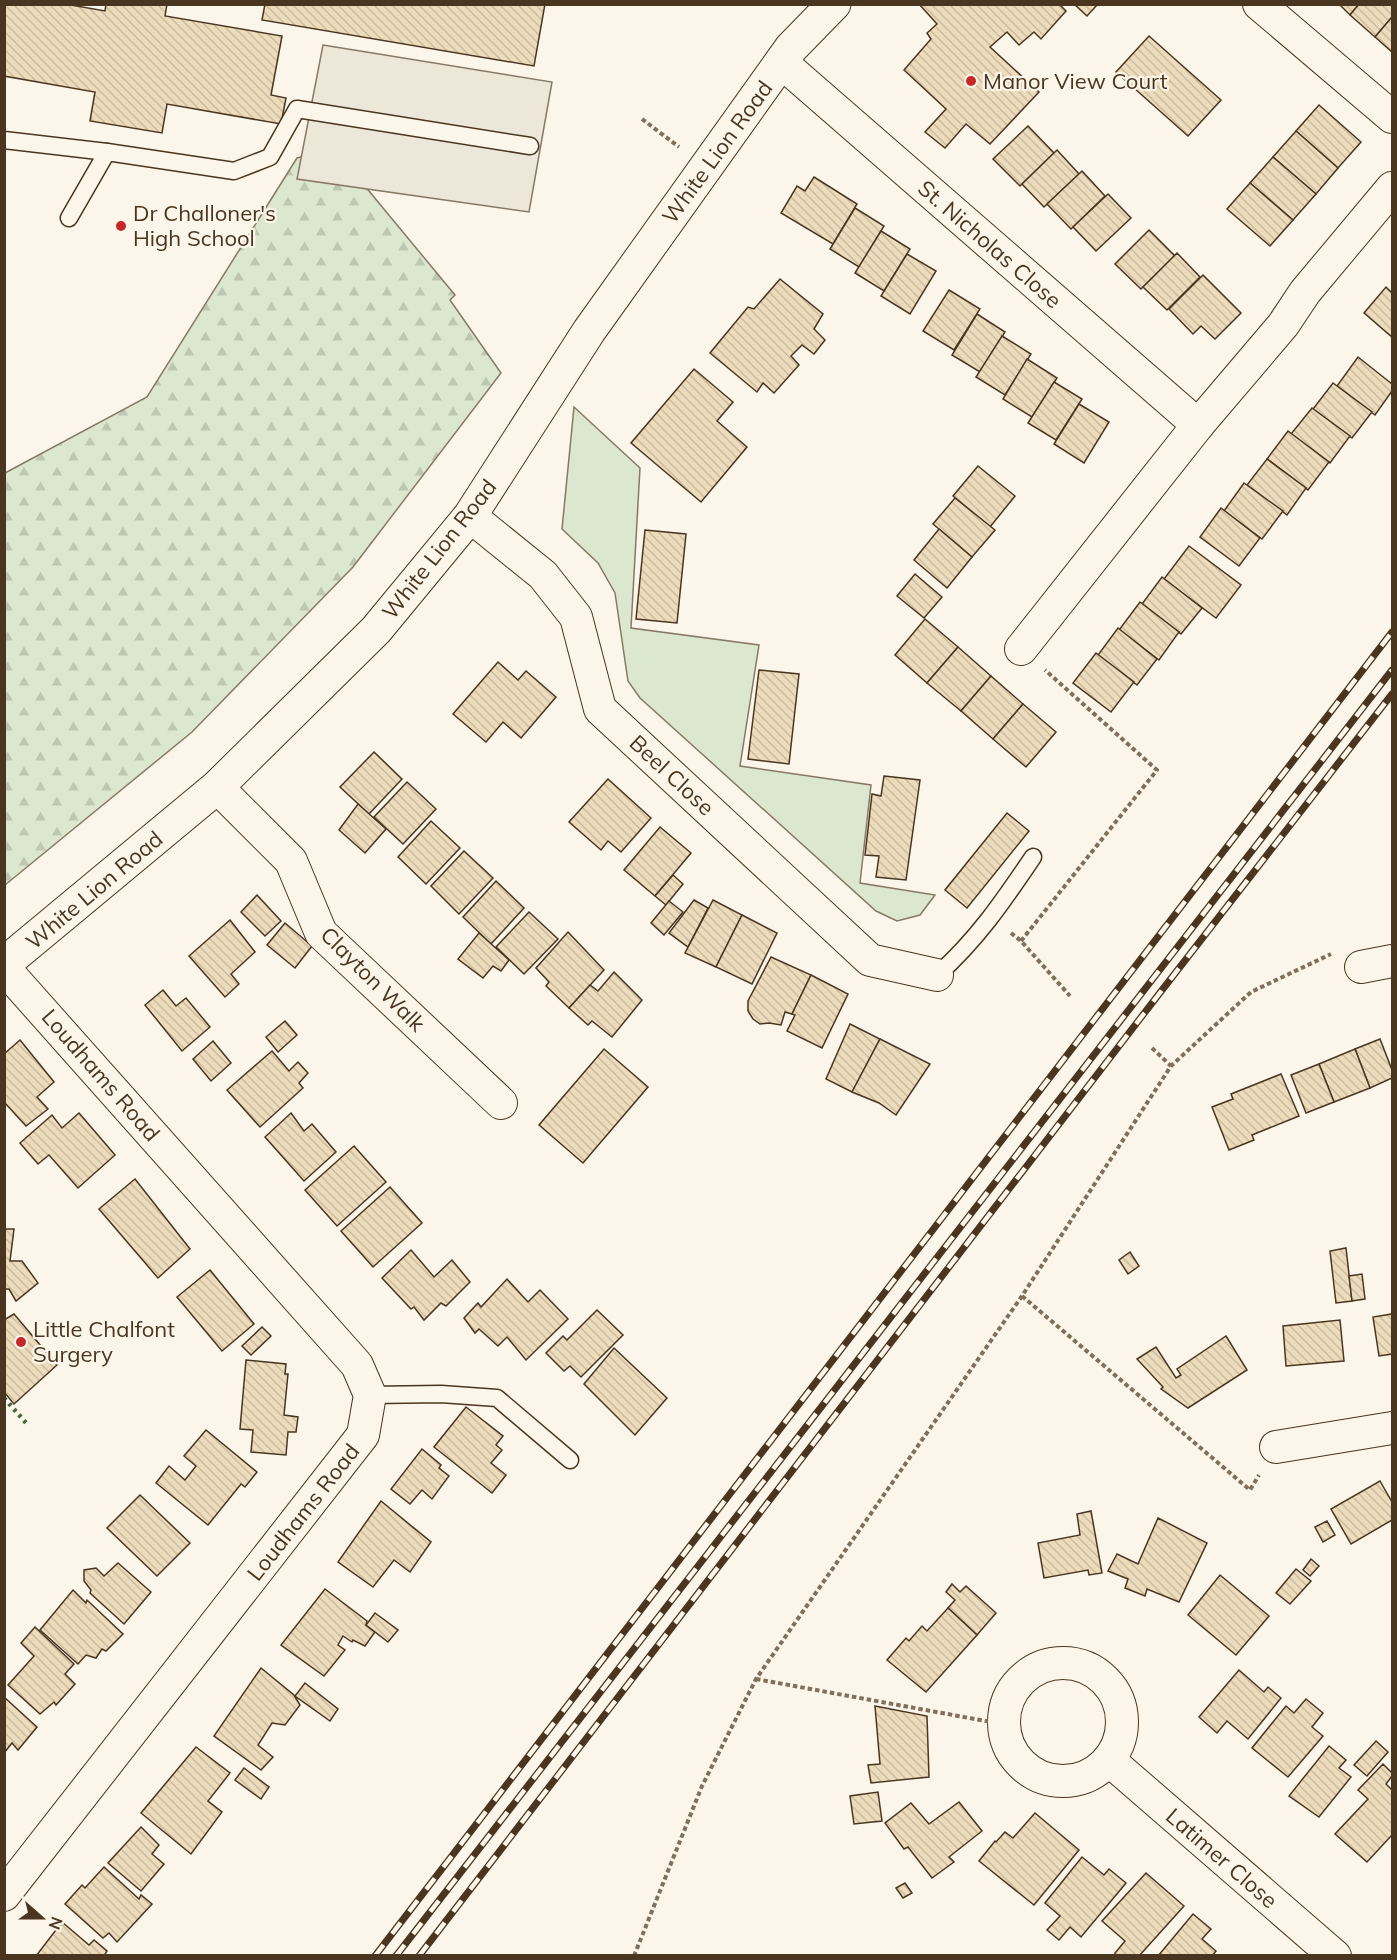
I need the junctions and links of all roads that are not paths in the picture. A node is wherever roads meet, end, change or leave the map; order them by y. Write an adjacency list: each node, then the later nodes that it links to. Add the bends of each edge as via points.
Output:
1 (834, 4): 3 (main road, White Lion Road)
2 (1259, 4): 4 (street)
3 (781, 62): 10 (street, St. Nicholas Close); 11 (main road, White Lion Road, via 589,331)
4 (1392, 117)
5 (4, 140): 7 (lane)
6 (530, 146): 7 (lane, via 297,109 270,157 234,171)
7 (107, 152): 9 (lane)
8 (1392, 188): 10 (street)
9 (69, 218)
10 (1198, 426): 12 (street)
11 (470, 516): 13 (main road, White Lion Road, via 376,630); 18 (street, Beel Close, via 543,575 576,617 600,709 870,960)
12 (1020, 649)
13 (217, 787): 16 (main road, White Lion Road); 19 (street, Clayton Walk, via 291,861 321,933)
14 (1033, 857): 18 (lane, via 992,918)
15 (1392, 961): 17 (street)
16 (4, 966): 20 (street, Loudhams Road, via 357,1365)
17 (1361, 968)
18 (937, 975)
19 (501, 1103)
20 (370, 1395): 23 (lane, via 497,1398); 25 (street, Loudhams Road, via 363,1435)
21 (1392, 1428): 22 (street)
22 (1276, 1447)
23 (570, 1460)
24 (1109, 1760): 24 (street, via 1122,1727 1120,1707 1112,1689 1098,1674 1081,1665 1042,1666 1012,1692 1002,1724 1009,1748 1020,1764 1053,1781 1073,1781 1091,1775); 26 (street, Latimer Close)
25 (4, 1895)
26 (1335, 1956)

